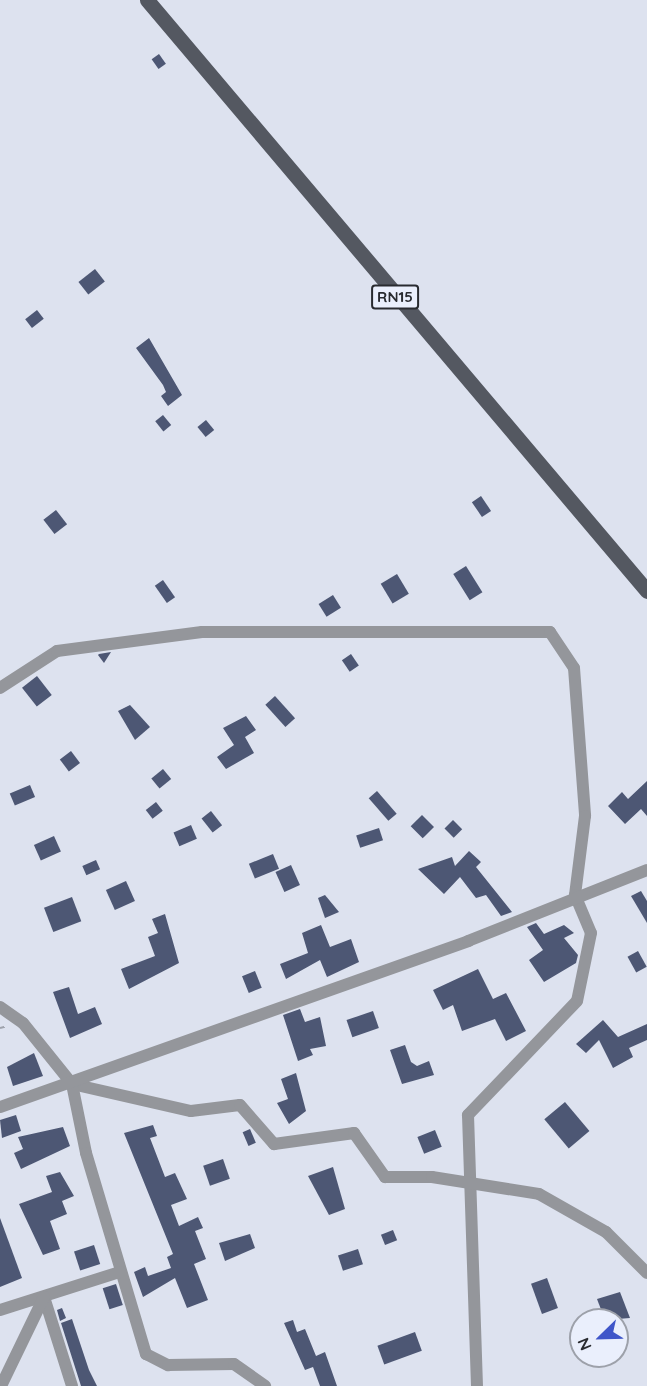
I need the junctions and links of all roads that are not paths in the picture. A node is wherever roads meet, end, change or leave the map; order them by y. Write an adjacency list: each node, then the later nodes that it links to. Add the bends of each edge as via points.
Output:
1 (147, 0): 2 (main road, RN15)
2 (647, 591)
3 (0, 688): 5 (street, via 57,651 202,632 550,632 574,668 585,816)
4 (647, 870): 5 (street)
5 (575, 895): 7 (street, via 468,941); 9 (street, via 591,933 577,1001 468,1115)
6 (0, 1007): 7 (street, via 23,1023)
7 (72, 1084): 8 (street); 9 (street, via 191,1112 240,1105 274,1144 354,1133 384,1177); 10 (street)
8 (0, 1107)
9 (467, 1181): 11 (street, via 539,1194 606,1232); 17 (street)
10 (120, 1272): 12 (street); 16 (street, via 146,1354 168,1365 234,1364)
11 (647, 1273)
12 (44, 1297): 13 (street); 14 (street); 15 (street)
13 (0, 1310)
14 (1, 1386)
15 (72, 1386)
16 (265, 1386)
17 (477, 1386)

